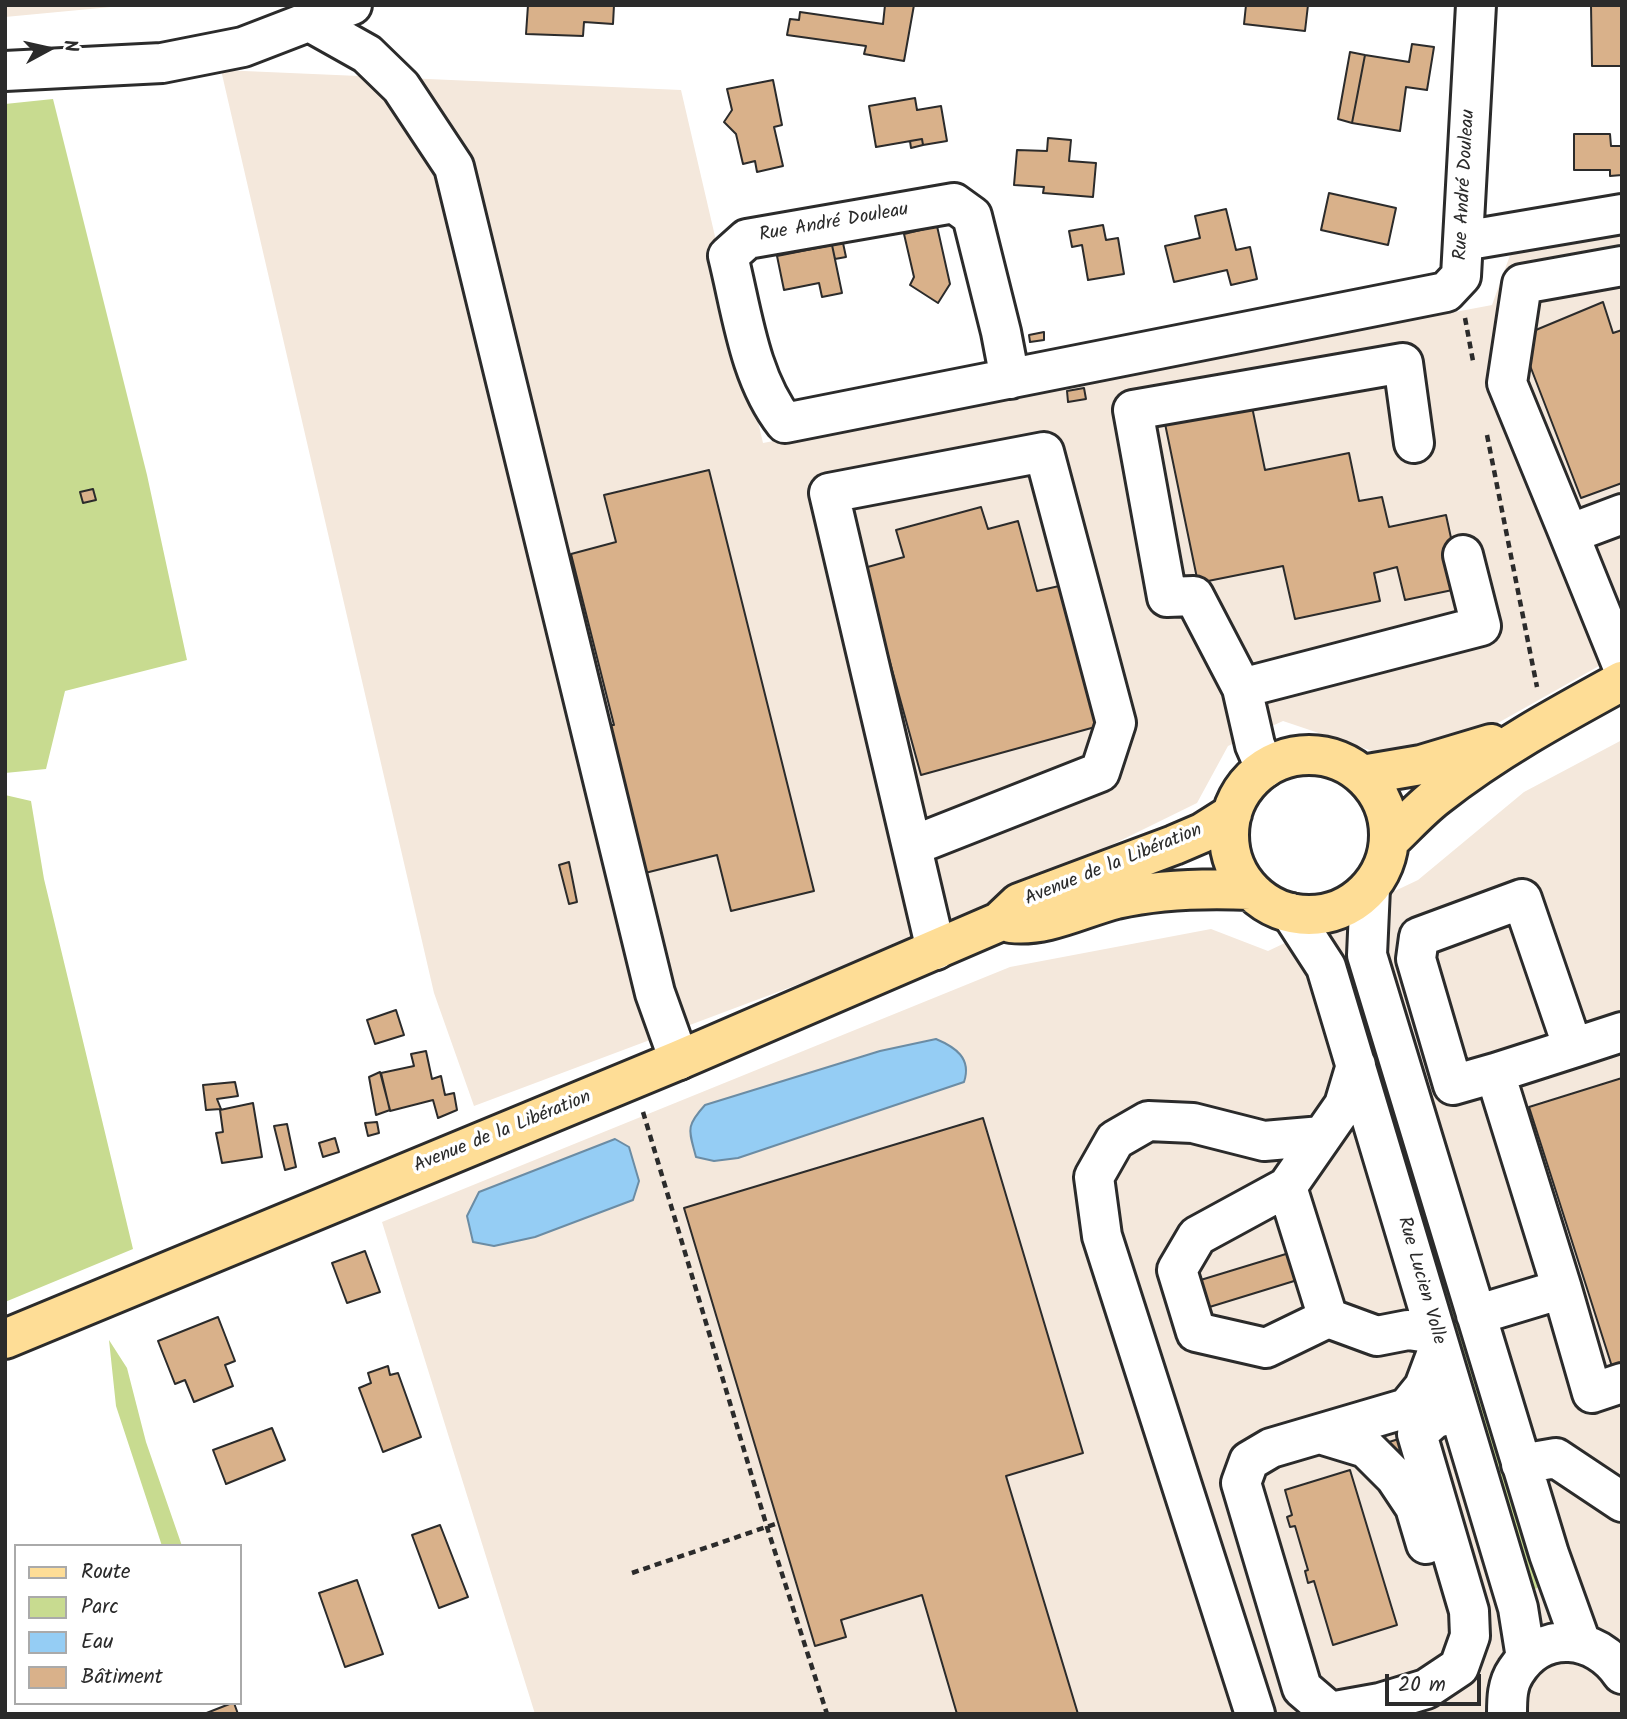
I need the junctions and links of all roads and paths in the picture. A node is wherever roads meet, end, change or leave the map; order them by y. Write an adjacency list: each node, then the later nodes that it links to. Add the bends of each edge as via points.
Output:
1 (352, 5): 3 (street)
2 (1476, 5): 6 (street, Rue André Douleau)
3 (310, 22): 4 (street, via 243,47 162,63); 31 (street, via 367,54 401,87 454,167 655,993)
4 (5, 71)
5 (1622, 214): 6 (street)
6 (1462, 258): 8 (path, via 1462,304); 9 (street, Rue André Douleau, via 1446,292)
7 (1622, 266): 13 (street, via 1522,284 1507,383)
8 (1475, 371)
9 (1010, 379): 9 (street, Rue André Douleau, via 785,423 770,404 758,376 728,256 747,239 954,203 972,216)
10 (1485, 424): 18 (path, via 1533,677)
11 (1414, 443): 17 (street, via 1404,363 1133,411 1167,597 1194,596)
12 (1622, 514): 13 (street)
13 (1569, 534): 15 (street)
14 (1463, 555): 17 (street, via 1481,626)
15 (1622, 665)
16 (1622, 681): 18 (main road)
17 (1242, 688): 19 (street)
18 (1548, 721): 20 (main road, via 1421,765); 22 (main road, via 1435,797)
19 (1265, 768): 20 (main road, via 1289,757 1315,755 1340,761); 21 (main road, via 1250,780)
20 (1362, 775): 22 (main road, via 1378,793)
21 (1232, 814): 25 (main road, via 1229,841 1236,867); 27 (main road, Avenue de la Libération, via 1174,845 1019,903)
22 (1389, 841): 24 (main road, via 1383,866)
23 (912, 846): 23 (street, via 829,493 1044,452 1116,723 1100,772); 28 (street)
24 (1370, 888): 26 (main road, via 1334,911); 38 (street, via 1367,955)
25 (1251, 890): 26 (main road, via 1269,905); 27 (main road, Avenue de la Libération, via 1151,892 1031,925)
26 (1291, 913): 32 (street, Rue Lucien Volle, via 1326,967)
27 (999, 922): 28 (main road, Avenue de la Libération)
28 (936, 950): 31 (main road, Avenue de la Libération)
29 (1622, 1032): 30 (street)
30 (1573, 1048): 33 (street); 33 (street, via 1522,899 1419,937 1416,959 1453,1085)
31 (679, 1060): 34 (main road, Avenue de la Libération)
32 (1356, 1065): 35 (street, via 1345,1105); 41 (street, Rue Lucien Volle)
33 (1495, 1073): 37 (street)
34 (633, 1079): 40 (main road, Avenue de la Libération); 48 (path)
35 (1322, 1136): 36 (street); 58 (street, via 1264,1141 1192,1123 1148,1121 1115,1140 1094,1177 1102,1236)
36 (1287, 1187): 39 (street); 39 (street, via 1197,1236 1177,1270 1196,1332 1266,1348)
37 (1562, 1289): 38 (street); 42 (street, via 1592,1393)
38 (1476, 1315): 45 (street)
39 (1328, 1318): 41 (street, via 1377,1336 1408,1330)
40 (5, 1339)
41 (1438, 1341): 43 (street, Rue Lucien Volle); 44 (street, via 1424,1387 1407,1408)
42 (1622, 1383)
43 (1459, 1411): 50 (street, via 1434,1419 1417,1434); 52 (street, Rue Lucien Volle, via 1518,1608)
44 (1320, 1434): 50 (street, via 1366,1448 1395,1477 1415,1507 1424,1540); 54 (street, via 1271,1448 1249,1461 1241,1483)
45 (1521, 1464): 46 (street, via 1556,1458); 51 (street)
46 (1622, 1502)
47 (778, 1523): 48 (path)
48 (767, 1527): 49 (path); 57 (path)
49 (632, 1573)
50 (1469, 1611): 56 (street, via 1470,1636 1459,1667 1426,1689)
51 (1581, 1643): 52 (street, via 1543,1647); 53 (street)
52 (1526, 1658): 55 (street, via 1514,1673)
53 (1619, 1666)
54 (1303, 1701): 56 (street, via 1330,1712)
55 (1500, 1707)
56 (1353, 1711)
57 (827, 1714)
58 (1255, 1714)

